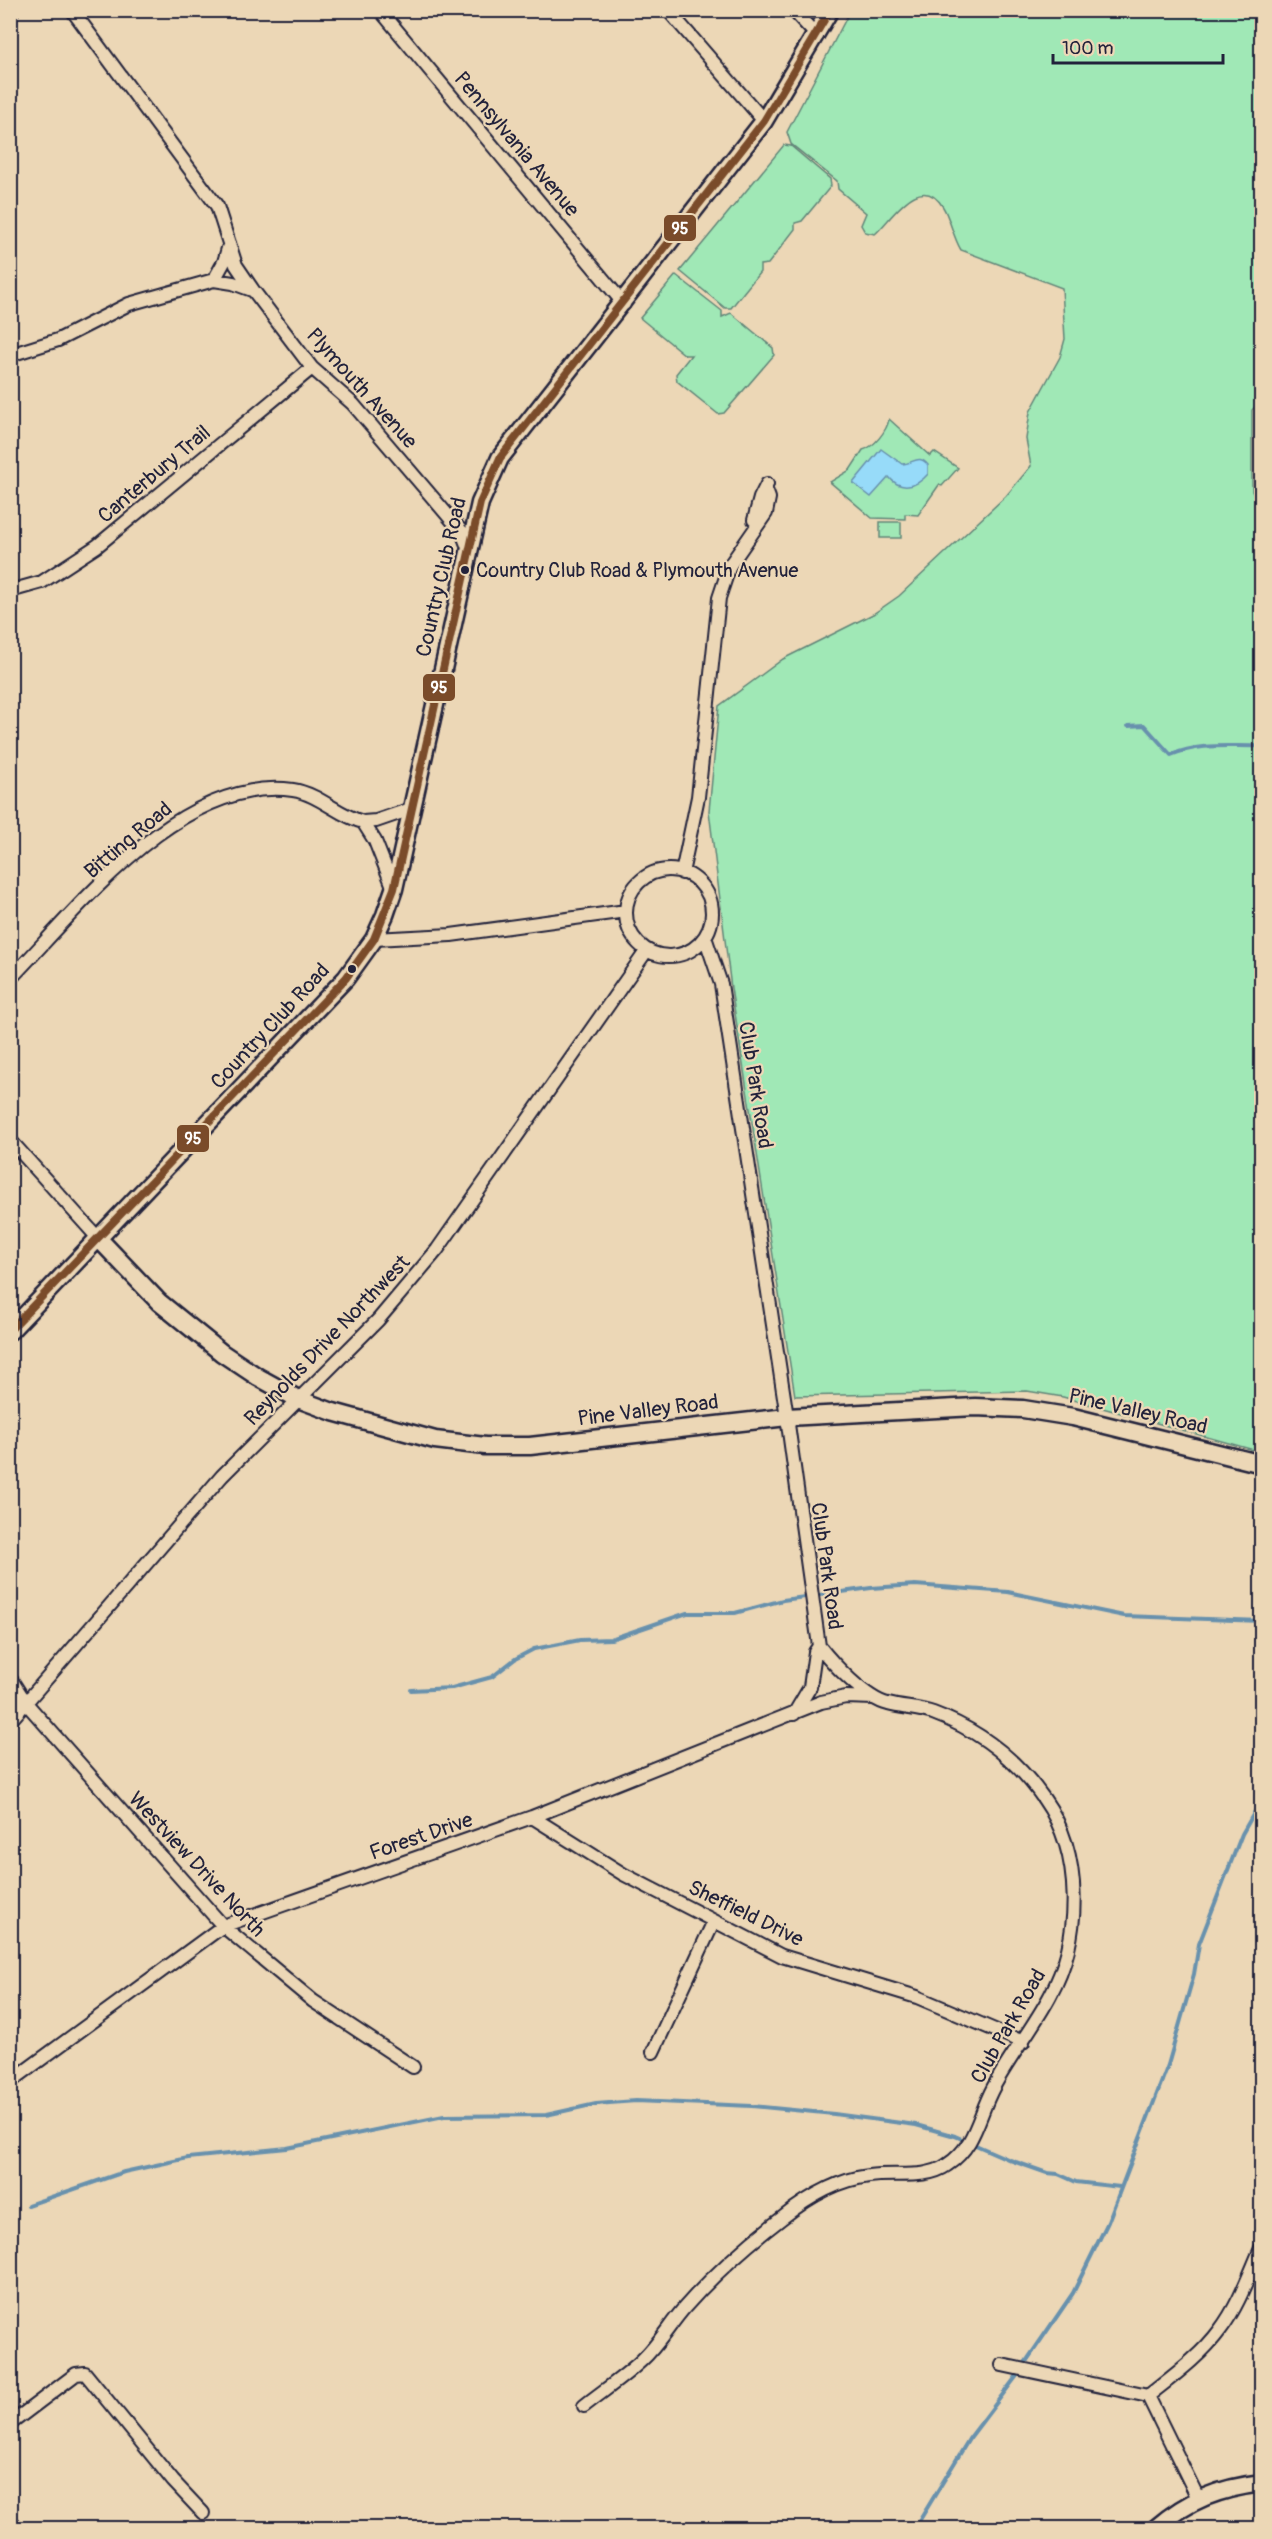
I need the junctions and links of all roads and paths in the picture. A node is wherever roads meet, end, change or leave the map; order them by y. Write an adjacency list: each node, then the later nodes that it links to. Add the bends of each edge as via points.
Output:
1 (72, 10): 8 (street, Plymouth Avenue, via 216,206)
2 (380, 10): 11 (street, Pennsylvania Avenue)
3 (668, 10): 7 (street)
4 (793, 10): 6 (street)
5 (830, 10): 6 (main road, Country Club Road)
6 (817, 36): 7 (main road, Country Club Road)
7 (764, 121): 11 (main road, Country Club Road)
8 (229, 245): 9 (street); 10 (street, Plymouth Avenue, via 240,274)
9 (214, 280): 10 (street); 12 (street, via 129,304 58,340)
10 (253, 291): 13 (street, Plymouth Avenue)
11 (624, 304): 15 (main road, Country Club Road, via 500,458 480,503)
12 (10, 355)
13 (312, 368): 15 (street, Plymouth Avenue, via 358,410 462,532); 16 (street, Canterbury Trail, via 97,546 42,582)
14 (766, 487): 19 (street, via 766,513 730,566 719,598 698,797)
15 (469, 550): 17 (main road, Country Club Road)
16 (10, 591)
17 (411, 809): 18 (street); 20 (main road, Country Club Road)
18 (363, 822): 20 (street, via 380,850); 25 (street, Bitting Road, via 294,790 258,789 218,800 168,828 124,863)
19 (682, 873): 21 (street, via 661,871 648,876 636,885); 22 (street, via 700,884 708,896 711,917)
20 (394, 889): 23 (main road, Country Club Road)
21 (626, 911): 23 (street, via 451,935); 24 (street, via 631,934)
22 (705, 937): 24 (street, via 696,947 672,956); 30 (street, Club Park Road, via 721,984)
23 (374, 939): 27 (main road, Country Club Road, via 346,978)
24 (647, 950): 29 (street, Reynolds Drive Northwest, via 437,1251 378,1320)
25 (10, 979)
26 (10, 1140): 27 (street)
27 (98, 1238): 28 (main road, Country Club Road); 29 (main road, Pine Valley Road, via 159,1302 189,1327 258,1377)
28 (10, 1331)
29 (298, 1399): 30 (main road, Pine Valley Road, via 435,1440 485,1446 530,1446); 35 (street, Reynolds Drive Northwest, via 200,1501)
30 (787, 1417): 31 (main road, Pine Valley Road, via 975,1407 1023,1409 1073,1417); 32 (street, Club Park Road)
31 (1262, 1464)
32 (819, 1646): 34 (street, Club Park Road, via 843,1674); 36 (street, via 810,1687)
33 (10, 1678): 35 (street, Westview Drive North)
34 (879, 1699): 36 (street, Forest Drive, via 831,1699); 41 (street, Club Park Road, via 933,1713 1010,1757 1046,1801 1062,1833 1072,1873 1070,1935 1060,1976)
35 (26, 1703): 37 (street, Reynolds Drive Northwest); 40 (street, Westview Drive North)
36 (794, 1714): 38 (street, Forest Drive)
37 (10, 1721)
38 (532, 1817): 39 (street, Sheffield Drive, via 623,1874); 40 (street, Forest Drive)
39 (714, 1921): 41 (street, Sheffield Drive, via 782,1956 917,1997); 42 (street)
40 (223, 1926): 43 (street, Westview Drive North, via 313,2001); 44 (street, Forest Drive)
41 (1023, 2042): 48 (street, Club Park Road, via 992,2090 967,2146 948,2165 930,2173 867,2176 847,2181 805,2201 699,2291 643,2359)
42 (653, 2052)
43 (413, 2067)
44 (10, 2082)
45 (1262, 2246): 47 (street, via 1220,2331)
46 (1002, 2364): 47 (street)
47 (1148, 2396): 51 (street)
48 (584, 2406)
49 (10, 2424): 52 (street, via 76,2374 85,2373)
50 (1262, 2483): 51 (main road)
51 (1198, 2498): 55 (main road)
52 (203, 2513)
53 (10, 2520): 54 (street)
54 (17, 2529)
55 (1156, 2529)

